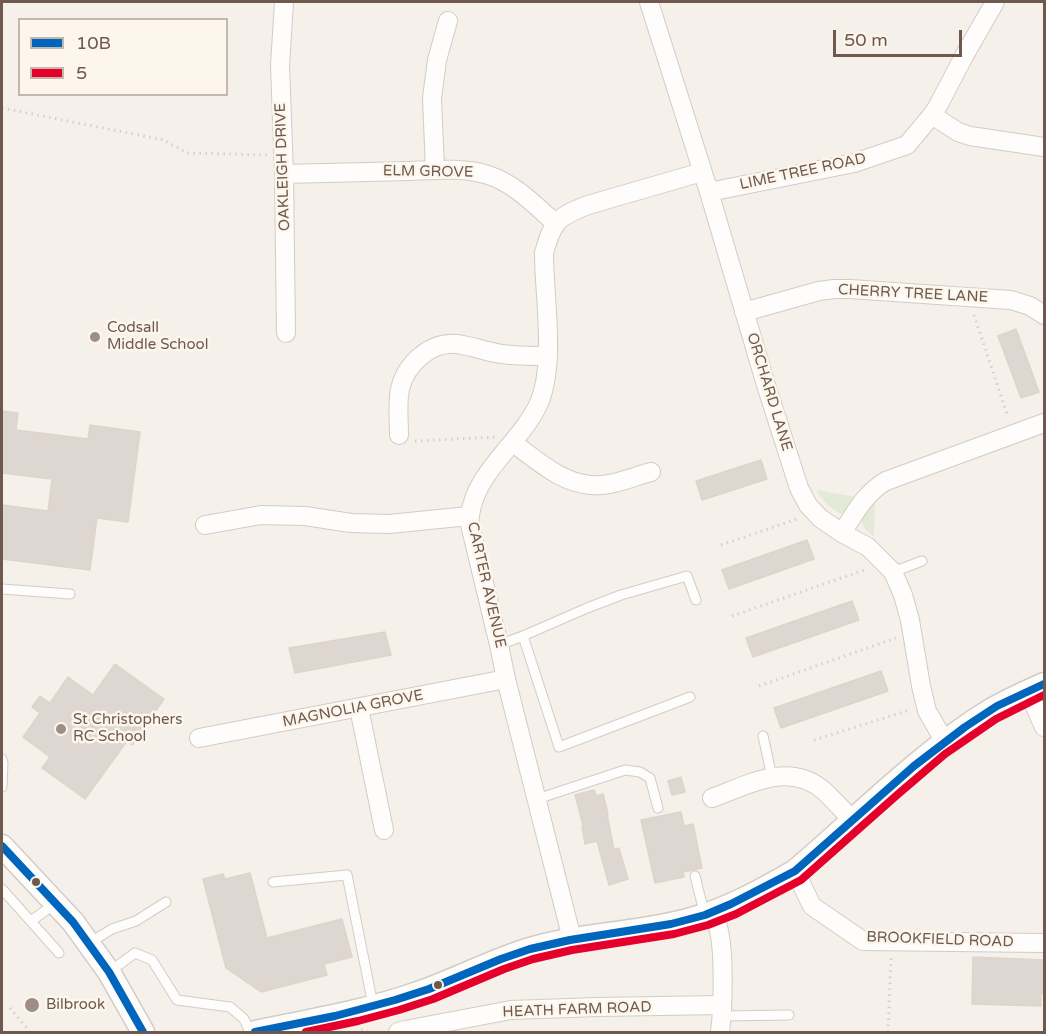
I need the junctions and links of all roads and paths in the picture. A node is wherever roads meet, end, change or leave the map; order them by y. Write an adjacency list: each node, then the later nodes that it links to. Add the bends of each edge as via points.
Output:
1 (284, 2): 11 (street, OAKLEIGH DRIVE, via 280,65)
2 (649, 2): 10 (street, ORCHARD LANE)
3 (990, 3): 6 (street, LIME TREE ROAD)
4 (448, 21): 9 (street, via 436,60 432,98)
5 (2, 108): 8 (path, via 164,141 187,153)
6 (932, 115): 7 (street, via 970,136); 12 (street, LIME TREE ROAD, via 907,145 854,163)
7 (1044, 147)
8 (272, 155)
9 (435, 170): 11 (street, ELM GROVE); 13 (street, ELM GROVE, via 468,171 500,179)
10 (702, 172): 12 (street, ORCHARD LANE); 13 (street, via 588,205)
11 (284, 174): 17 (street, OAKLEIGH DRIVE)
12 (709, 192): 15 (street, ORCHARD LANE)
13 (555, 223): 18 (street, CARTER AVENUE, via 544,253)
14 (972, 307): 20 (path)
15 (744, 312): 16 (street, CHERRY TREE LANE, via 819,291 850,289 1011,300); 27 (street, ORCHARD LANE, via 799,488 814,512)
16 (1044, 315)
17 (286, 333)
18 (548, 356): 21 (street, via 502,354 455,344 425,352 404,377); 22 (street, CARTER AVENUE, via 539,403)
19 (1044, 423): 27 (street, via 886,481 866,497)
20 (1011, 424)
21 (399, 435): 22 (path, via 400,442 506,436)
22 (513, 443): 23 (street, via 570,481 592,485); 24 (street, CARTER AVENUE, via 484,478)
23 (651, 472)
24 (470, 516): 26 (street, via 389,524 261,515); 38 (street, CARTER AVENUE)
25 (804, 516): 28 (path)
26 (205, 525)
27 (842, 533): 31 (street, ORCHARD LANE, via 868,548)
28 (721, 545)
29 (922, 561): 31 (lane)
30 (874, 566): 35 (path)
31 (893, 572): 49 (street, ORCHARD LANE, via 910,620 927,711)
32 (2, 589): 33 (lane)
33 (70, 594)
34 (696, 600): 36 (lane, via 687,576 621,595)
35 (732, 616)
36 (523, 636): 38 (lane); 42 (lane, via 559,747)
37 (900, 636): 40 (path)
38 (499, 645): 39 (street, CARTER AVENUE)
39 (506, 679): 43 (street, MAGNOLIA GROVE); 54 (street, CARTER AVENUE)
40 (759, 686)
41 (1036, 687): 45 (street); 49 (street, via 991,710)
42 (690, 697)
43 (359, 708): 47 (street, MAGNOLIA GROVE); 57 (street)
44 (915, 708): 48 (path)
45 (1044, 727)
46 (763, 736): 51 (lane)
47 (199, 738)
48 (813, 740)
49 (945, 742): 56 (street)
50 (2, 759): 52 (lane)
51 (772, 777): 53 (street); 56 (street, via 797,777 810,782)
52 (2, 787)
53 (712, 798)
54 (537, 799): 55 (lane, via 625,770 650,778); 67 (street, CARTER AVENUE)
55 (658, 808)
56 (853, 820): 59 (street)
57 (384, 830)
58 (2, 846): 64 (street)
59 (795, 871): 65 (street); 68 (street, BROOKFIELD ROAD, via 812,906 863,941)
60 (695, 876): 65 (lane)
61 (273, 882): 73 (lane, via 347,874)
62 (2, 889): 66 (lane)
63 (166, 902): 70 (lane)
64 (56, 903): 66 (lane); 70 (street)
65 (708, 914): 67 (street); 76 (street, via 719,930)
66 (31, 921): 71 (lane)
67 (572, 939): 73 (street, via 531,949)
68 (891, 941): 69 (street, BROOKFIELD ROAD); 82 (path)
69 (1044, 942)
70 (89, 943): 72 (street)
71 (59, 953)
72 (109, 972): 78 (street); 79 (lane, via 135,954 152,960 177,1000 230,1006 244,1019)
73 (373, 1006): 80 (street)
74 (10, 1008): 77 (path)
75 (789, 1015): 76 (lane)
76 (721, 1018): 81 (street, HEATH FARM ROAD, via 598,1007 511,1010)
77 (30, 1032)
78 (143, 1032)
79 (250, 1032)
80 (255, 1032)
81 (398, 1032)
82 (888, 1032)

